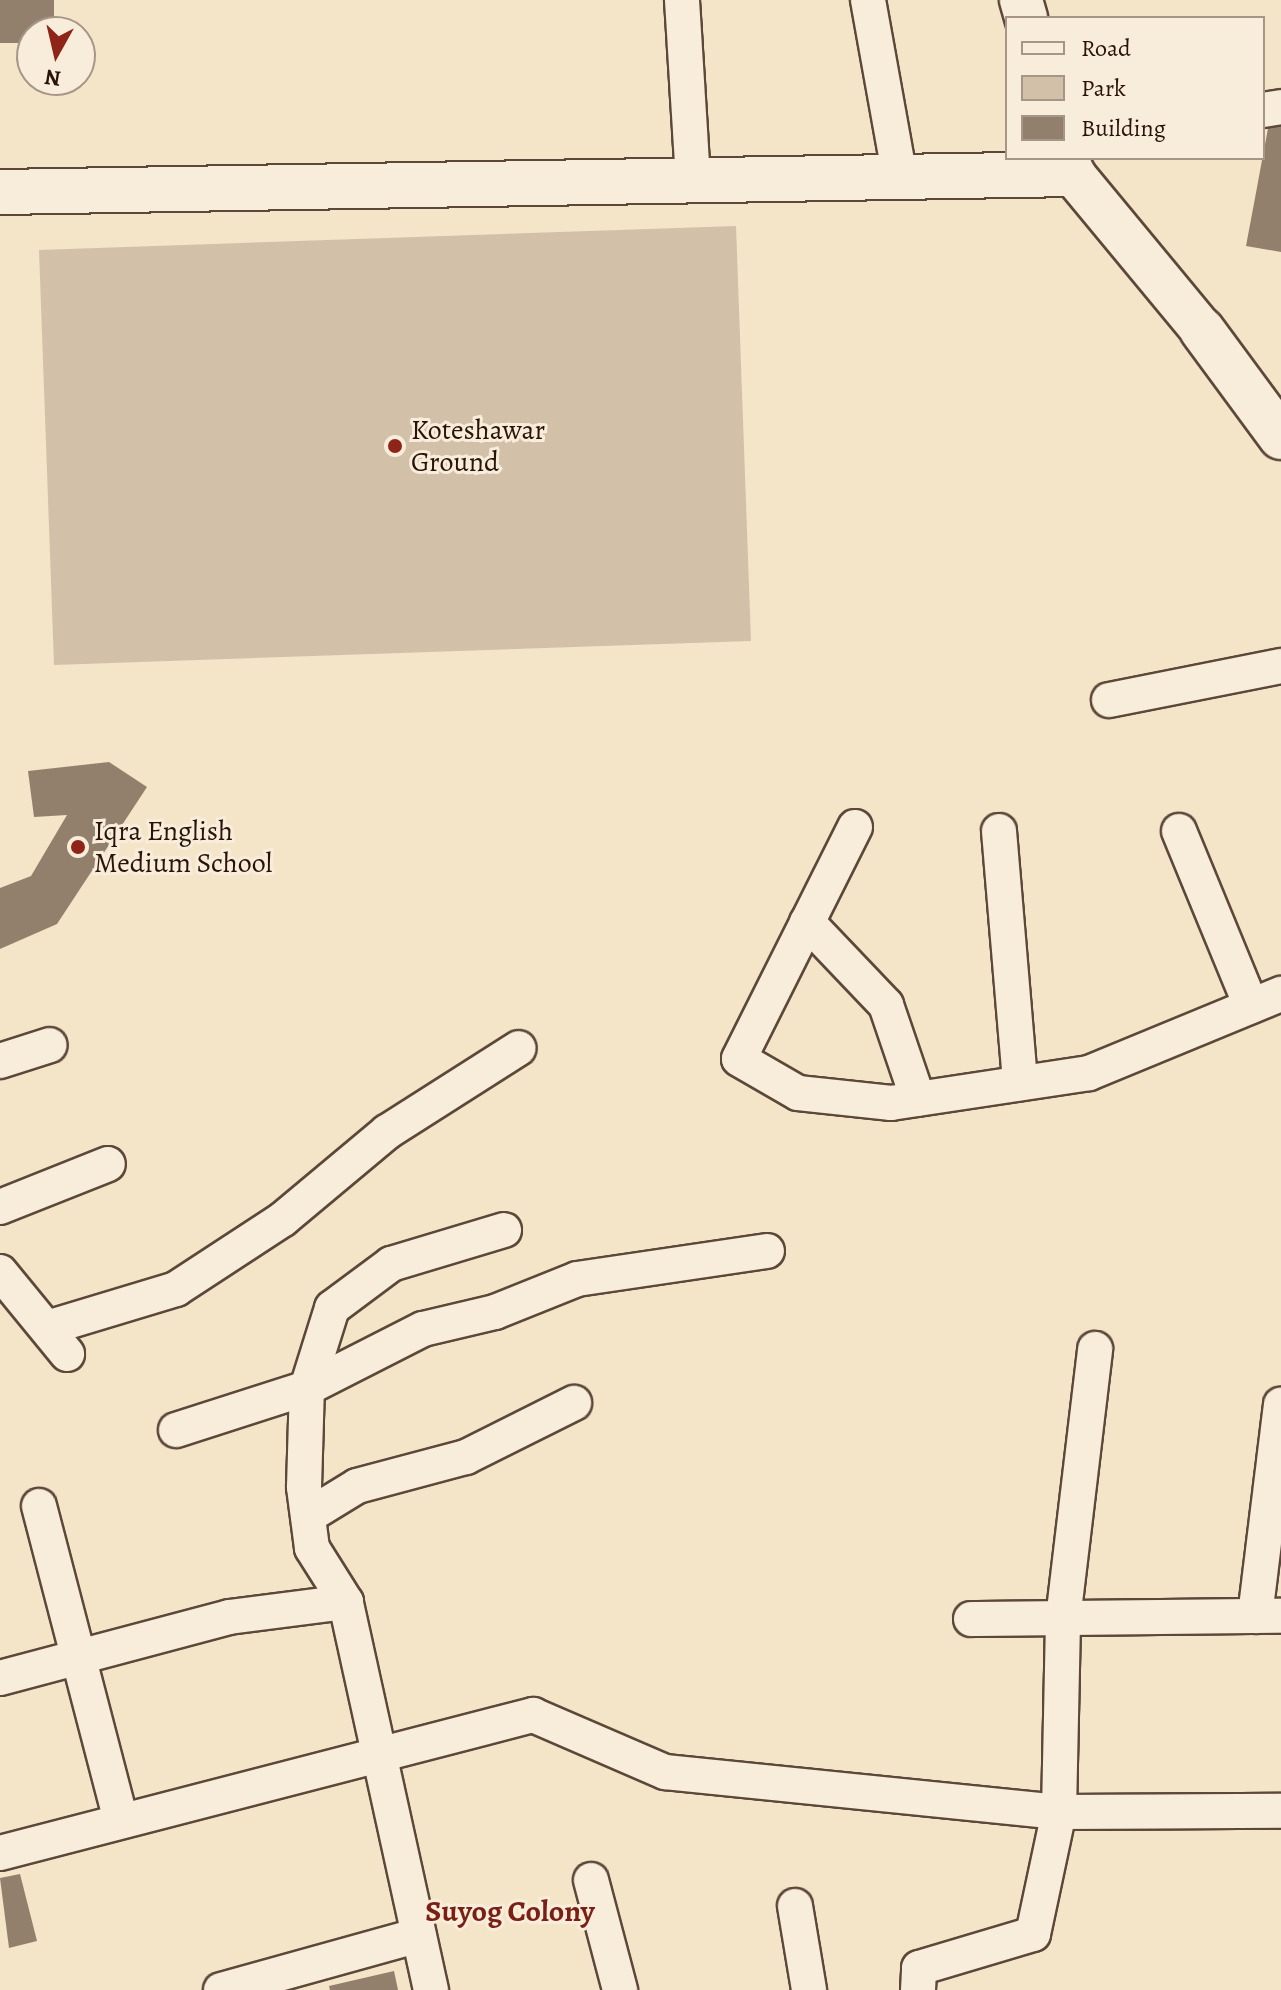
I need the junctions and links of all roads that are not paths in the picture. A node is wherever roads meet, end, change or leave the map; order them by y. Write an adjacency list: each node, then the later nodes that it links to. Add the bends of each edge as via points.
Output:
1 (682, 0): 5 (street)
2 (868, 0): 4 (street)
3 (1071, 166): 4 (main road); 7 (street)
4 (900, 177): 5 (main road)
5 (693, 180): 6 (main road)
6 (0, 192)
7 (1202, 330): 8 (main road, via 1256,396)
8 (1281, 437)
9 (1281, 666): 10 (street)
10 (1109, 700)
11 (855, 827): 14 (street)
12 (999, 831): 19 (street)
13 (1179, 831): 15 (street)
14 (807, 922): 20 (street, via 886,1005); 20 (street, via 739,1059 798,1093)
15 (1266, 1000): 19 (street, via 1089,1073)
16 (50, 1045): 18 (street)
17 (519, 1048): 25 (street, via 387,1132 283,1219 176,1289 57,1341)
18 (0, 1061)
19 (1020, 1083): 20 (street)
20 (918, 1099)
21 (108, 1164): 22 (street)
22 (0, 1207)
23 (504, 1230): 27 (street, via 391,1264 332,1308)
24 (767, 1251): 27 (street, via 577,1279 495,1312 423,1329)
25 (0, 1272)
26 (1095, 1349): 36 (street)
27 (307, 1388): 30 (street); 32 (street)
28 (574, 1403): 32 (street, via 466,1457 357,1486)
29 (1281, 1405): 34 (street)
30 (176, 1430)
31 (39, 1506): 37 (street)
32 (308, 1516): 33 (street, via 312,1548)
33 (346, 1602): 37 (street, via 229,1617); 39 (street)
34 (1268, 1616): 36 (street)
35 (971, 1619): 36 (street)
36 (1063, 1619): 41 (street)
37 (74, 1664): 38 (street); 42 (street)
38 (0, 1678)
39 (379, 1753): 41 (street, via 533,1715 665,1772); 42 (street); 46 (street)
40 (1281, 1811): 41 (street)
41 (1059, 1812): 51 (street, via 1033,1934 919,1968)
42 (120, 1818): 43 (street)
43 (0, 1853)
44 (591, 1880): 49 (street)
45 (795, 1906): 50 (street)
46 (419, 1935): 47 (street); 48 (street)
47 (221, 1990)
48 (431, 1990)
49 (620, 1990)
50 (809, 1990)
51 (918, 1990)

